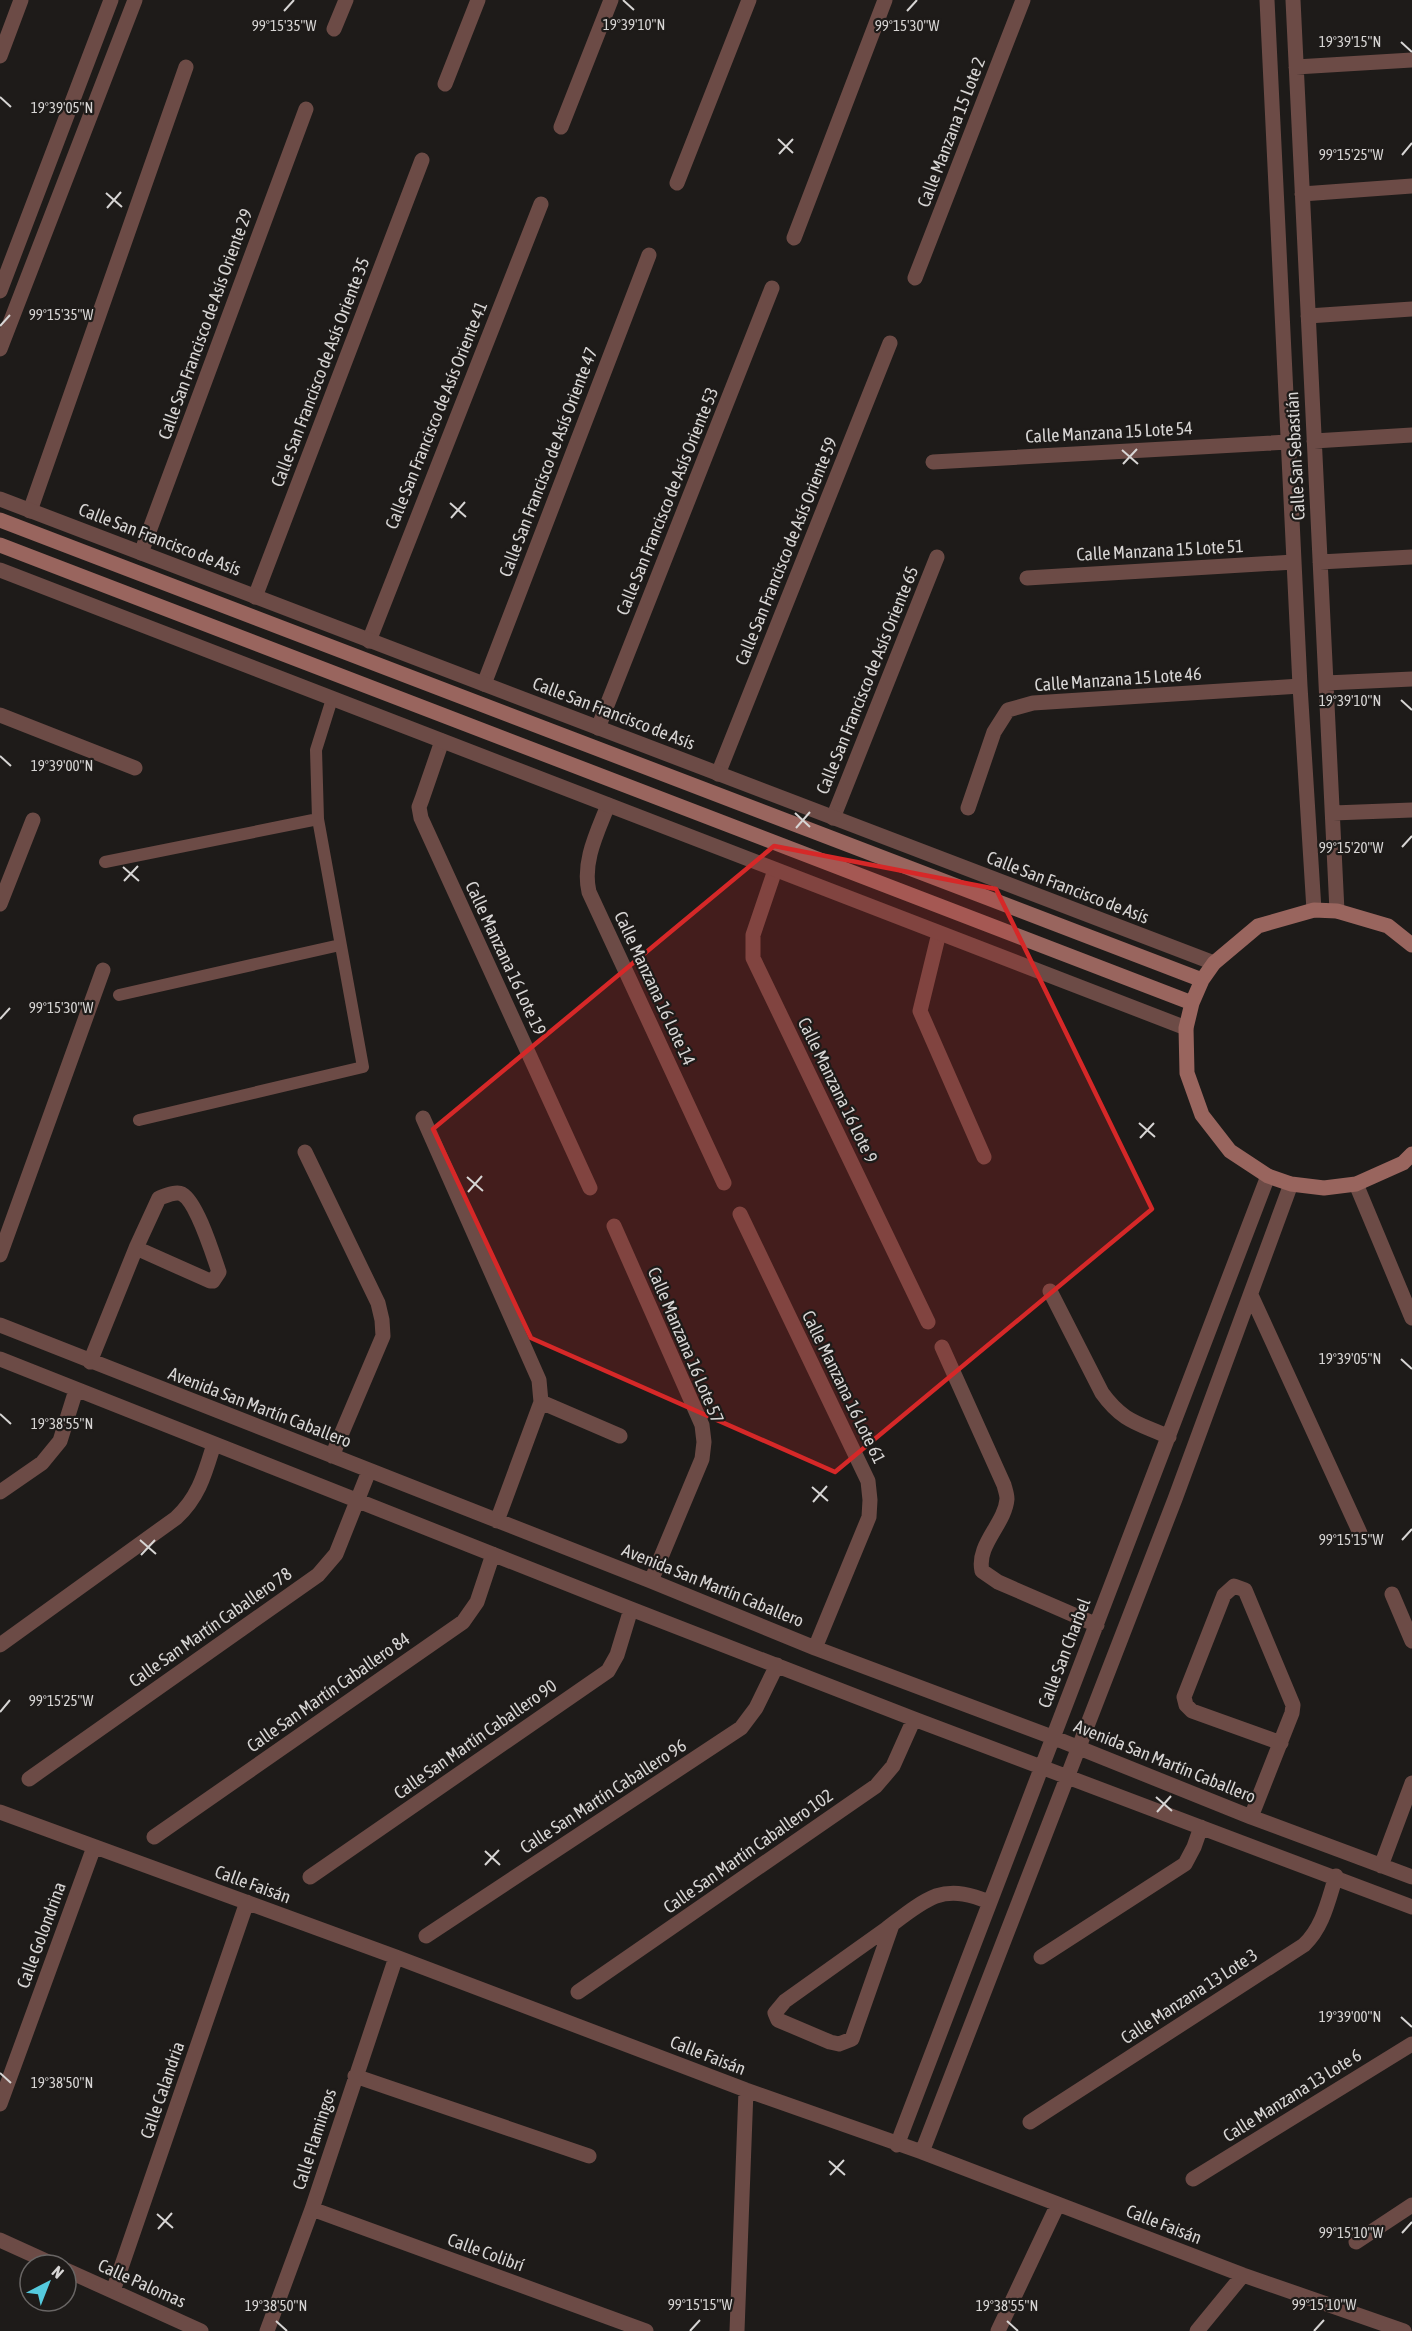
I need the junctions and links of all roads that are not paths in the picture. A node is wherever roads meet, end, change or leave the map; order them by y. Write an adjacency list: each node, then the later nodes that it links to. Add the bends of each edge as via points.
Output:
1 (21, 0): 13 (street)
2 (111, 0): 29 (street)
3 (135, 0): 33 (street)
4 (346, 0): 12 (street)
5 (478, 0): 17 (street)
6 (611, 0): 19 (street)
7 (749, 0): 21 (street)
8 (885, 0): 25 (street)
9 (1023, 0): 27 (street, Calle Manzana 15 Lote 2)
10 (1267, 0): 36 (street, Calle San Sebastián)
11 (1293, 0): 16 (street, Calle San Sebastián)
12 (334, 29)
13 (0, 56)
14 (1412, 60): 16 (street)
15 (186, 67): 39 (street)
16 (1296, 67): 23 (street, Calle San Sebastián)
17 (445, 84)
18 (306, 109): 42 (street, Calle San Francisco de Asís Oriente 29)
19 (561, 127)
20 (422, 160): 49 (street, Calle San Francisco de Asís Oriente 35)
21 (677, 183)
22 (1412, 186): 23 (street)
23 (1302, 194): 31 (street, Calle San Sebastián)
24 (541, 204): 50 (street, Calle San Francisco de Asís Oriente 41)
25 (794, 238)
26 (649, 255): 53 (street, Calle San Francisco de Asís Oriente 47)
27 (915, 278)
28 (772, 288): 57 (street, Calle San Francisco de Asís Oriente 53)
29 (0, 291)
30 (1412, 309): 31 (street)
31 (1308, 316): 35 (street, Calle San Sebastián)
32 (890, 343): 60 (street, Calle San Francisco de Asís Oriente 59)
33 (0, 349)
34 (1412, 435): 35 (street)
35 (1314, 441): 46 (street, Calle San Sebastián)
36 (1288, 442): 37 (street, Calle Manzana 15 Lote 54); 45 (street, Calle San Sebastián)
37 (933, 462)
38 (0, 499): 39 (street, Calle San Francisco de Asís)
39 (30, 511): 42 (street, Calle San Francisco de Asís)
40 (0, 520): 78 (main road)
41 (0, 545): 80 (main road)
42 (141, 553): 49 (street, Calle San Francisco de Asís)
43 (938, 557): 65 (street, Calle San Francisco de Asís Oriente 65)
44 (1412, 557): 46 (street)
45 (1294, 562): 48 (street, Calle Manzana 15 Lote 51); 54 (street, Calle San Sebastián)
46 (1320, 562): 52 (street, Calle San Sebastián)
47 (0, 570): 55 (street)
48 (1027, 578)
49 (255, 597): 50 (street, Calle San Francisco de Asís)
50 (369, 641): 53 (street, Calle San Francisco de Asís)
51 (1412, 679): 52 (street)
52 (1326, 683): 64 (street, Calle San Sebastián)
53 (484, 684): 57 (street, Calle San Francisco de Asís)
54 (1300, 686): 62 (street, Calle Manzana 15 Lote 46, via 1033,703 1008,710 994,732); 71 (street, Calle San Sebastián)
55 (332, 699): 58 (street); 66 (lane, via 316,750)
56 (0, 715): 59 (street)
57 (598, 728): 60 (street, Calle San Francisco de Asís)
58 (442, 741): 61 (street); 91 (street, Calle Manzana 16 Lote 19, via 419,807 421,818)
59 (135, 768)
60 (718, 774): 65 (street, Calle San Francisco de Asís)
61 (608, 805): 69 (street); 88 (street, Calle Manzana 16 Lote 14, via 587,866 589,892)
62 (968, 808)
63 (1412, 810): 64 (street)
64 (1333, 813): 72 (street, Calle San Sebastián)
65 (833, 818): 76 (street, Calle San Francisco de Asís)
66 (318, 819): 68 (lane); 74 (lane)
67 (33, 820): 70 (street)
68 (105, 862)
69 (776, 870): 73 (street); 99 (street, Calle Manzana 16 Lote 9, via 753,935 753,958)
70 (0, 904)
71 (1314, 910): 72 (main road); 76 (main road, via 1258,926)
72 (1337, 911): 75 (main road, via 1388,926)
73 (939, 933): 81 (street); 86 (street, via 920,1011)
74 (340, 945): 79 (lane); 83 (lane, via 363,1067)
75 (1412, 945)
76 (1214, 963): 78 (main road)
77 (103, 970): 95 (street)
78 (1202, 980): 80 (main road)
79 (119, 995)
80 (1192, 1003): 81 (main road)
81 (1186, 1028): 87 (main road, via 1187,1073 1202,1115 1230,1151)
82 (423, 1119): 105 (street, via 539,1380)
83 (139, 1120)
84 (305, 1152): 109 (street, via 378,1303 382,1320 383,1336)
85 (1412, 1154): 90 (main road, via 1403,1163)
86 (984, 1157)
87 (1268, 1176): 89 (main road); 107 (street, Calle San Charbel)
88 (724, 1183)
89 (1291, 1184): 90 (main road, via 1323,1188); 97 (street)
90 (1356, 1184): 98 (street)
91 (590, 1188)
92 (740, 1214): 122 (street, Calle Manzana 16 Lote 61, via 868,1481 869,1517)
93 (614, 1226): 116 (street, Calle Manzana 16 Lote 57, via 702,1425 704,1442 702,1459)
94 (136, 1248): 94 (street, via 159,1198 182,1194 192,1204 219,1275 210,1281); 103 (street)
95 (0, 1256)
96 (1050, 1291): 107 (street, via 1112,1407 1123,1417)
97 (1251, 1295): 114 (street); 127 (street)
98 (1412, 1318)
99 (928, 1322)
100 (0, 1325): 103 (street, Avenida San Martín Caballero)
101 (942, 1347): 119 (street, via 1007,1499 984,1551 982,1571 998,1582)
102 (0, 1359): 104 (street)
103 (90, 1362): 109 (street, Avenida San Martín Caballero)
104 (76, 1390): 108 (street); 111 (street, via 60,1441 42,1463)
105 (541, 1402): 106 (street); 113 (street)
106 (620, 1436)
107 (1169, 1437): 119 (street, Calle San Charbel)
108 (214, 1444): 112 (street); 121 (street, via 196,1496 188,1507)
109 (332, 1456): 110 (street, Avenida San Martín Caballero)
110 (369, 1471): 112 (street, Calle San Martín Caballero 78); 113 (street, Avenida San Martín Caballero)
111 (0, 1492)
112 (358, 1501): 115 (street); 130 (street, Calle San Martín Caballero 78, via 336,1554 318,1575)
113 (497, 1521): 116 (street, Avenida San Martín Caballero)
114 (1360, 1533)
115 (493, 1554): 118 (street); 135 (street, Calle San Martín Caballero 84, via 477,1602 462,1622)
116 (651, 1581): 122 (street, Avenida San Martín Caballero)
117 (1392, 1594): 120 (street)
118 (631, 1609): 123 (street); 139 (street, Calle San Martín Caballero 90, via 608,1671)
119 (1097, 1625): 125 (street, Calle San Charbel)
120 (1412, 1641)
121 (0, 1644)
122 (815, 1648): 125 (street, Avenida San Martín Caballero)
123 (777, 1665): 124 (street); 145 (street, Calle San Martín Caballero 96, via 756,1708 741,1728)
124 (914, 1719): 128 (street); 148 (street, Calle San Martín Caballero 102, via 893,1766 876,1786)
125 (1052, 1737): 127 (street, Avenida San Martín Caballero); 128 (street, Calle San Charbel)
126 (1281, 1743): 126 (street, via 1292,1713 1292,1698 1245,1590 1234,1586 1224,1595 1184,1697 1186,1705 1192,1711); 133 (street)
127 (1080, 1748): 129 (street); 133 (street, Avenida San Martín Caballero)
128 (1042, 1766): 129 (street); 142 (street, Calle San Charbel)
129 (1068, 1776): 134 (street); 155 (street)
130 (28, 1779)
131 (1412, 1783): 137 (street)
132 (0, 1812): 136 (street, Calle Faisán)
133 (1251, 1817): 137 (street, Avenida San Martín Caballero)
134 (1201, 1827): 138 (street); 147 (street, via 1185,1864)
135 (154, 1838)
136 (94, 1847): 141 (street, Calle Faisán); 152 (street, Calle Golondrina)
137 (1381, 1866): 140 (street, Avenida San Martín Caballero)
138 (1336, 1876): 143 (street); 153 (street, Calle Manzana 13 Lote 3, via 1320,1925 1304,1945)
139 (310, 1877)
140 (1412, 1877)
141 (247, 1902): 146 (street, Calle Faisán); 166 (street, Calle Calandria)
142 (989, 1902): 144 (street, via 954,1893 936,1897); 154 (street, Calle San Charbel)
143 (1412, 1906)
144 (892, 1925): 144 (street, via 785,2001 775,2013 778,2020 830,2042 839,2044 852,2039)
145 (426, 1936)
146 (396, 1957): 150 (street, Calle Flamingos); 151 (street, Calle Faisán)
147 (1041, 1957)
148 (578, 1992)
149 (1412, 2044): 157 (street, Calle Manzana 13 Lote 6)
150 (355, 2076): 156 (street); 160 (street, Calle Flamingos)
151 (746, 2090): 154 (street, Calle Faisán); 170 (street)
152 (0, 2104)
153 (1030, 2122)
154 (897, 2145): 155 (street, Calle Faisán)
155 (922, 2152): 158 (street, Calle Faisán)
156 (589, 2156)
157 (1193, 2179)
158 (1058, 2205): 165 (street, Calle Faisán); 171 (street)
159 (1412, 2205): 162 (street)
160 (312, 2209): 168 (street, Calle Flamingos); 169 (street, Calle Colibrí)
161 (0, 2240): 163 (street)
162 (1356, 2242)
163 (29, 2253)
164 (78, 2275): 166 (street, Calle Palomas)
165 (1244, 2275): 172 (street); 173 (street, Calle Faisán)
166 (112, 2291): 167 (street, Calle Palomas)
167 (201, 2331)
168 (267, 2331)
169 (646, 2331)
170 (737, 2331)
171 (998, 2331)
172 (1197, 2331)
173 (1404, 2331)

